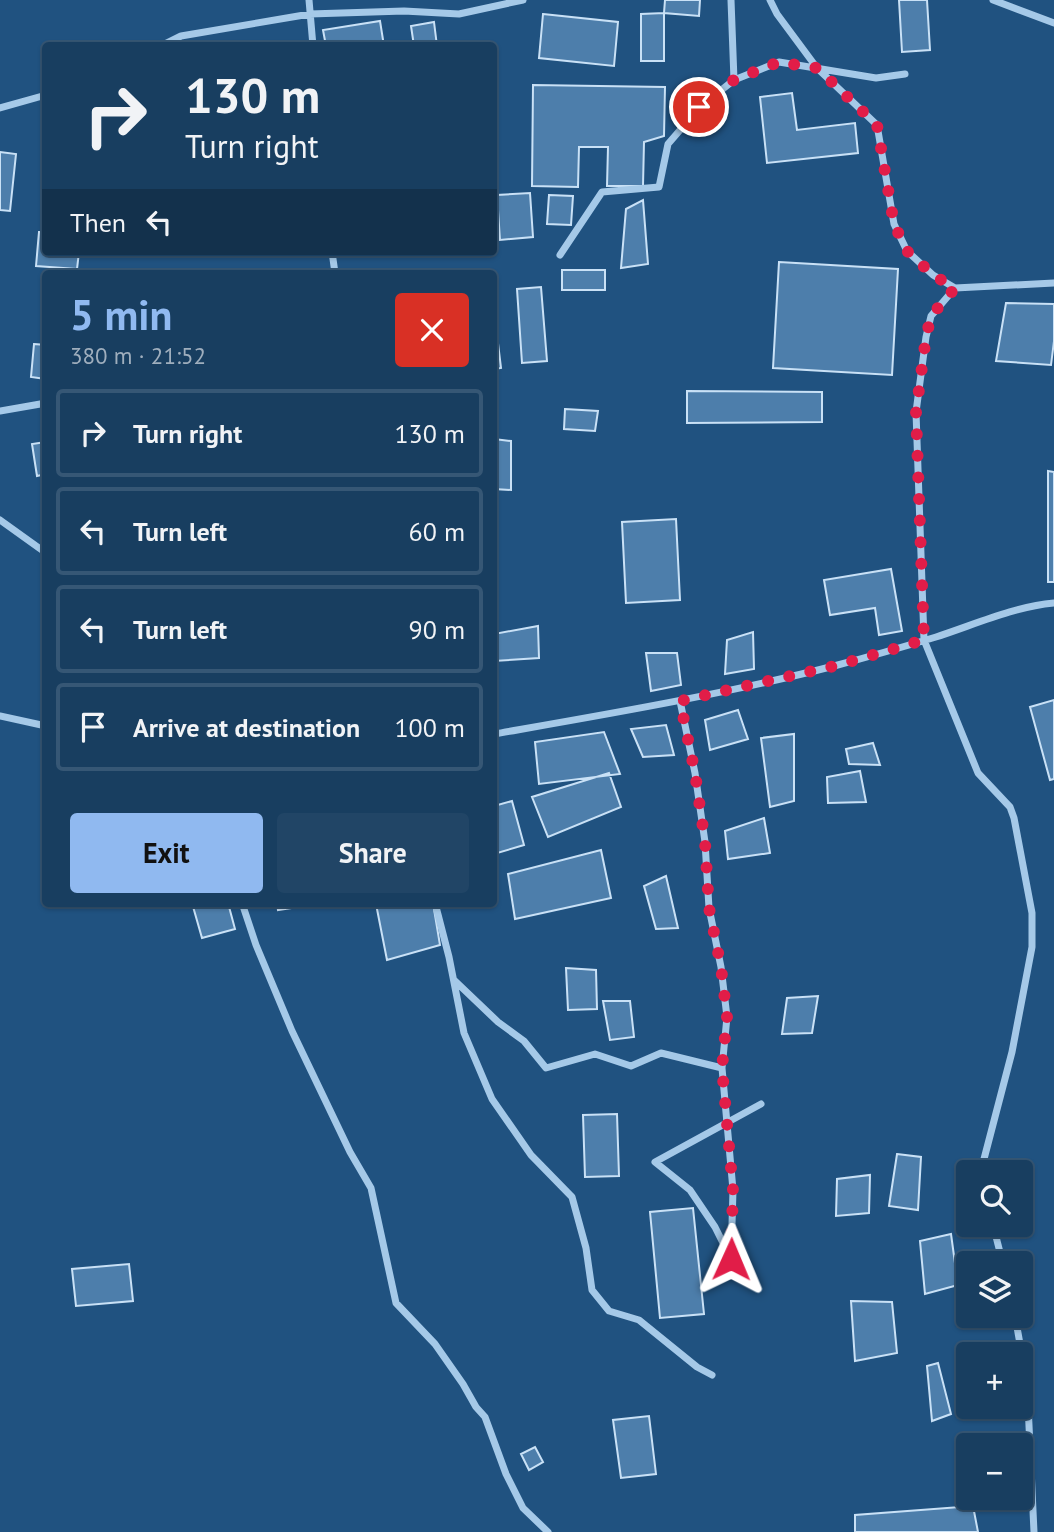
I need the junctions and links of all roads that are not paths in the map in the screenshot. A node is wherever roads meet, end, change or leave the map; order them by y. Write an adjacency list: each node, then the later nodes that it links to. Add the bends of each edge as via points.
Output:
1 (309, 0): 6 (street)
2 (523, 0): 6 (street, via 459,14)
3 (731, 0): 12 (street)
4 (770, 0): 10 (street)
5 (993, 0): 7 (street)
6 (310, 14): 8 (street, via 181,36); 9 (street)
7 (1054, 23)
8 (169, 42)
9 (313, 42)
10 (817, 68): 11 (street, via 876,78); 12 (street, via 779,62); 17 (street, via 877,125 894,224 907,251)
11 (905, 74)
12 (734, 80): 15 (street, via 699,107 668,144 659,187 602,192)
13 (42, 95): 14 (street)
14 (0, 108)
15 (560, 255)
16 (1054, 283): 17 (street)
17 (955, 288): 23 (street, via 931,316 916,412)
18 (42, 404): 19 (street)
19 (0, 411)
20 (0, 520): 21 (street)
21 (42, 550)
22 (1054, 603): 23 (street, via 981,620)
23 (924, 640): 24 (street, via 835,666); 34 (street, via 978,773 1010,807 1032,914 1032,947 1012,1052)
24 (680, 701): 27 (street); 31 (street, via 705,842 709,908 727,1017)
25 (0, 716): 26 (street)
26 (42, 725)
27 (497, 733)
28 (243, 907): 37 (street, via 292,1031 370,1188 397,1303 436,1344 485,1417 523,1508)
29 (436, 907): 30 (street)
30 (454, 979): 31 (street, via 524,1041 545,1068 595,1054 631,1066 661,1053); 36 (street, via 464,1033 492,1099 531,1155 572,1197 592,1290 610,1311 639,1320)
31 (722, 1068): 33 (street)
32 (761, 1104): 33 (street)
33 (726, 1124): 33 (street, via 655,1162 690,1189 731,1259 733,1190)
34 (984, 1160)
35 (1017, 1328): 38 (street, via 1027,1383)
36 (712, 1375)
37 (548, 1532)
38 (1034, 1532)

